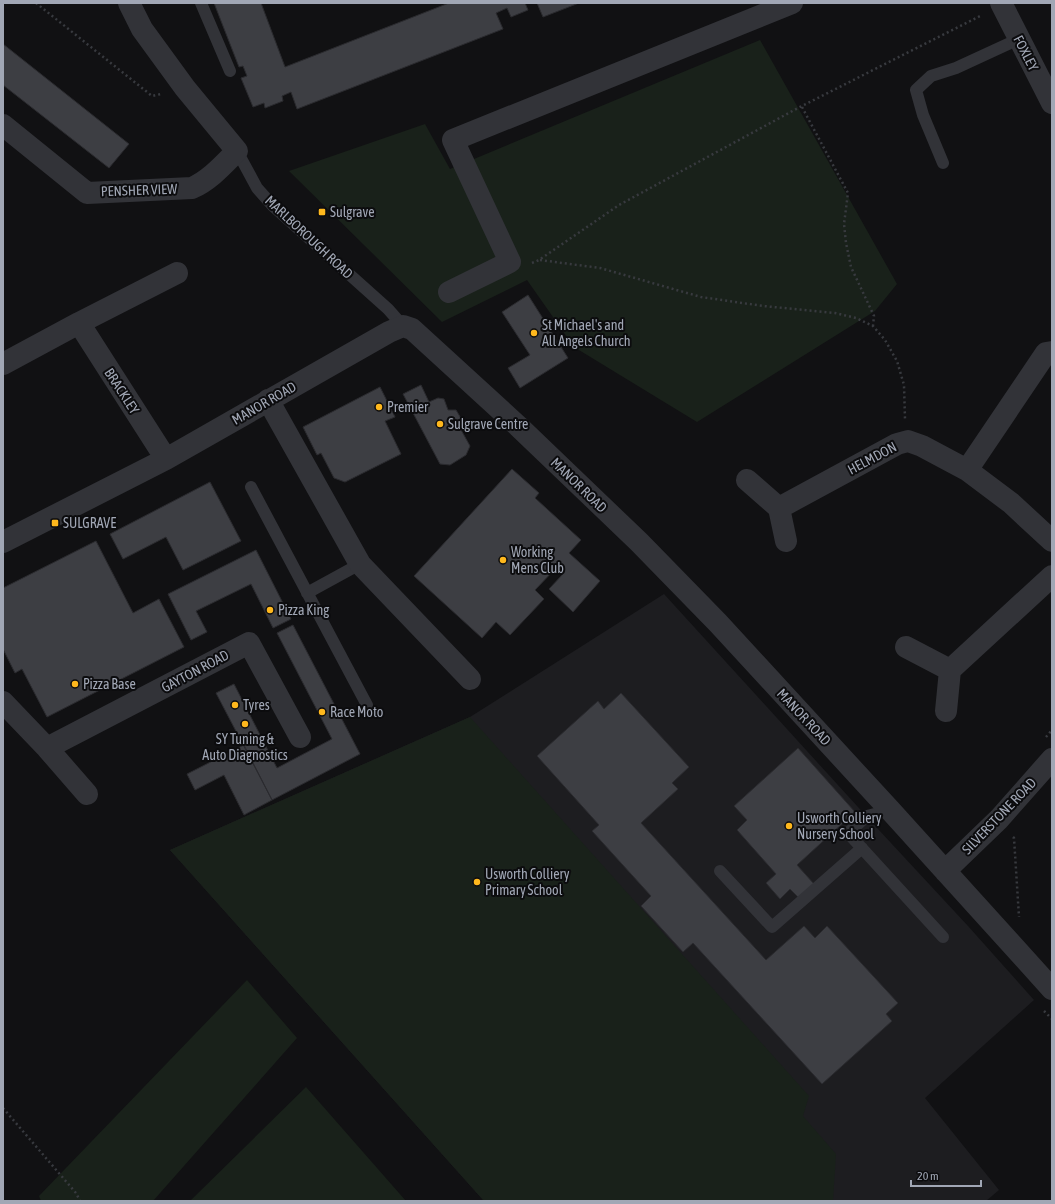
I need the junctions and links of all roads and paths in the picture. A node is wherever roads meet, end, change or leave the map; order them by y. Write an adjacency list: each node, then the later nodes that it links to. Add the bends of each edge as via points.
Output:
1 (36, 3): 8 (path, via 152,96)
2 (129, 3): 8 (street, MARLBOROUGH ROAD, via 142,29)
3 (201, 3): 7 (lane)
4 (792, 3): 17 (street, via 453,140 510,262)
5 (1002, 4): 6 (street, FOXLEY); 10 (path)
6 (1019, 39): 9 (street, FOXLEY); 13 (lane, via 956,68 931,76 916,90 923,115)
7 (230, 71)
8 (185, 88): 12 (street, MARLBOROUGH ROAD)
9 (1052, 103)
10 (802, 107): 14 (path, via 619,206); 20 (path, via 848,193 844,224 846,243 852,267 874,316)
11 (3, 125): 12 (street, PENSHER VIEW, via 87,192 192,188 216,173)
12 (237, 151): 19 (lane, MARLBOROUGH ROAD, via 257,188 273,206 388,309)
13 (943, 163)
14 (539, 260): 15 (path); 20 (path, via 600,268 701,297 835,313 856,318)
15 (532, 263)
16 (177, 273): 18 (street)
17 (449, 292)
18 (79, 323): 22 (street); 25 (street, BRACKLEY)
19 (403, 326): 23 (street, MANOR ROAD); 47 (street, MANOR ROAD, via 418,334 639,542 718,623)
20 (873, 326): 24 (path, via 886,340 897,361 904,385)
21 (1052, 352): 26 (street, via 1046,353)
22 (3, 364)
23 (268, 400): 25 (street, MANOR ROAD); 33 (street)
24 (908, 441): 26 (street, HELMDON); 29 (street, HELMDON, via 896,444)
25 (166, 460): 32 (street, MANOR ROAD)
26 (967, 470): 31 (street, HELMDON, via 1012,503)
27 (747, 480): 29 (street)
28 (251, 487): 35 (lane)
29 (779, 508): 30 (street)
30 (786, 541)
31 (1052, 541)
32 (3, 542)
33 (360, 564): 35 (lane); 38 (street)
34 (1052, 576): 37 (street)
35 (307, 592): 40 (lane)
36 (906, 647): 37 (street)
37 (950, 670): 41 (street)
38 (470, 679)
39 (3, 702): 44 (street)
40 (367, 705)
41 (946, 711)
42 (1052, 730): 45 (path)
43 (300, 737): 44 (street, GAYTON ROAD, via 249,643)
44 (47, 748): 46 (street)
45 (1047, 750): 48 (street, SILVERSTONE ROAD)
46 (87, 794)
47 (890, 810): 49 (lane, via 866,816 848,833); 51 (street, MANOR ROAD)
48 (998, 819): 51 (street, SILVERSTONE ROAD); 52 (path, via 1014,838)
49 (862, 848): 50 (lane, via 772,927); 53 (lane)
50 (720, 871)
51 (944, 871): 54 (street, MANOR ROAD)
52 (1019, 920)
53 (943, 937)
54 (1052, 989)
55 (3, 1108): 56 (path, via 76,1193)
56 (80, 1201)

